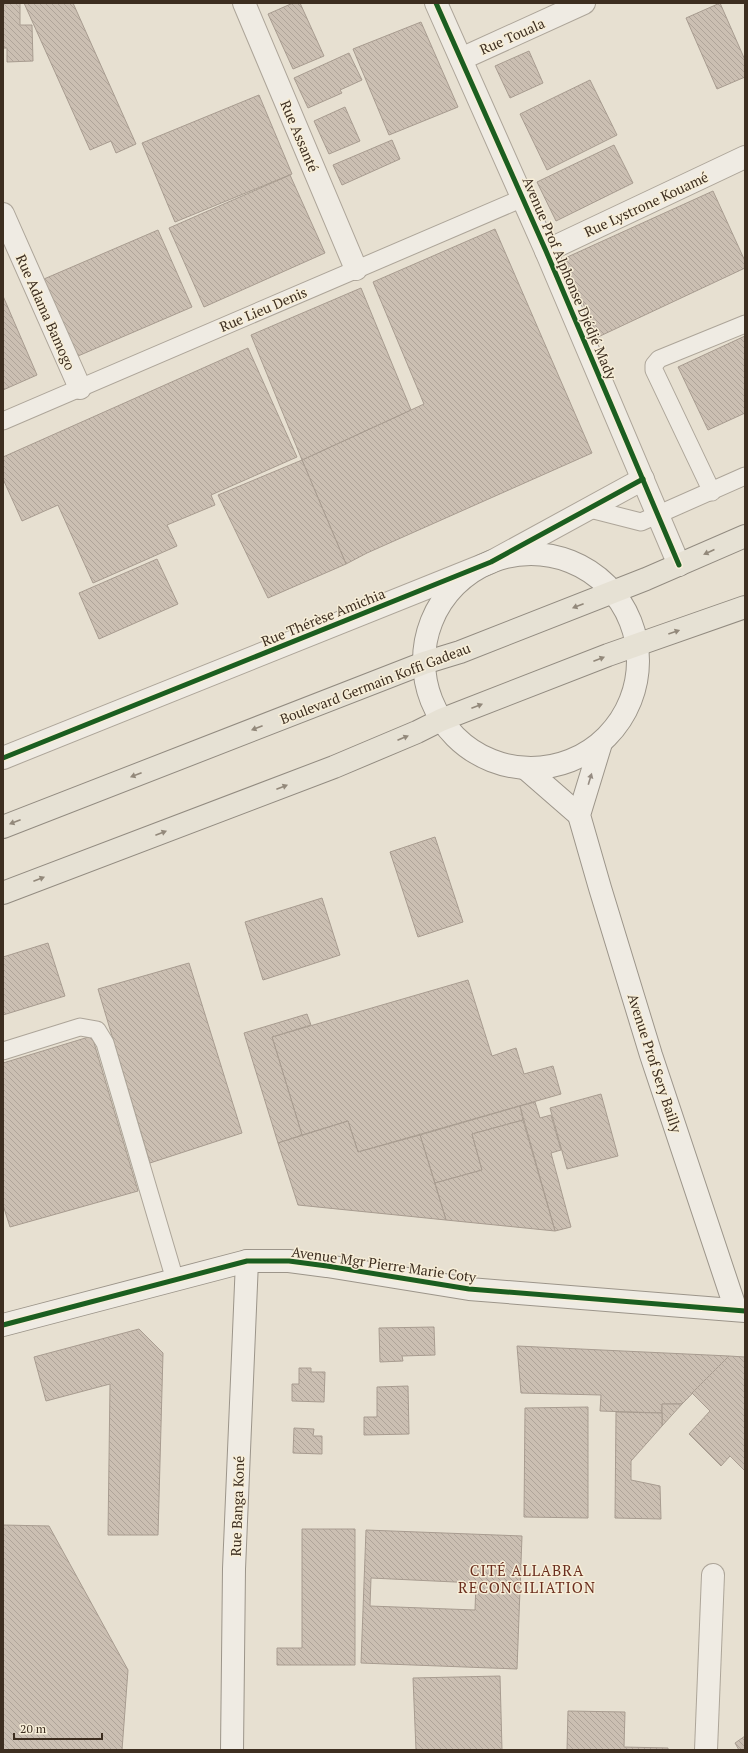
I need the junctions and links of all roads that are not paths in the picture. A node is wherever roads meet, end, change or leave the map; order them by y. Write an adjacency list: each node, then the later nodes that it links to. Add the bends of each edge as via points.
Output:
1 (244, 3): 9 (street, Rue Assanté)
2 (436, 3): 4 (street, Avenue Prof Alphonse Djédjé Mady)
3 (584, 3): 4 (street, Rue Touala)
4 (460, 59): 6 (street, Avenue Prof Alphonse Djédjé Mady)
5 (745, 157): 8 (street, Rue Lystrone Kouamé)
6 (523, 198): 8 (street, Avenue Prof Alphonse Djédjé Mady); 9 (lane, Rue Lieu Denis)
7 (3, 214): 11 (street, Rue Adama Bamogo)
8 (546, 251): 14 (street, Avenue Prof Alphonse Djédjé Mady)
9 (356, 269): 11 (lane, Rue Lieu Denis)
10 (745, 324): 15 (lane, via 659,359 654,365 654,370)
11 (80, 388): 12 (lane, Rue Lieu Denis)
12 (3, 421)
13 (745, 476): 15 (lane)
14 (643, 480): 16 (street, Rue Thérèse Amichia); 19 (street, Avenue Prof Alphonse Djédjé Mady)
15 (712, 492): 16 (lane, via 642,522)
16 (590, 508): 18 (street, Rue Thérèse Amichia)
17 (745, 536): 19 (main road, Boulevard Germain Koffi Gadeau, one-way to 19)
18 (491, 562): 20 (street, via 532,555 555,557 597,574); 23 (street, via 455,586 443,602 432,621 426,640); 26 (street, Rue Thérèse Amichia)
19 (679, 565): 20 (main road, Boulevard Germain Koffi Gadeau)
20 (614, 591): 22 (street, via 630,615); 23 (main road, Boulevard Germain Koffi Gadeau, one-way to 23, via 460,652)
21 (745, 607): 22 (main road, one-way to 21)
22 (637, 645): 24 (main road, one-way to 22); 25 (street, via 638,674 635,688 627,709 616,727)
23 (424, 663): 24 (street, via 426,683); 29 (main road, Boulevard Germain Koffi Gadeau, one-way to 29)
24 (441, 720): 27 (street, via 470,750 505,766); 30 (main road, one-way to 24, via 334,767)
25 (601, 743): 27 (street, via 564,763 544,768); 28 (street, one-way to 25)
26 (3, 758)
27 (525, 768): 28 (street)
28 (579, 815): 34 (street, Avenue Prof Sery Bailly, via 651,1055)
29 (3, 827)
30 (3, 893)
31 (3, 1051): 33 (lane, via 80,1028 97,1030 105,1043)
32 (246, 1261): 33 (street, Avenue Mgr Pierre Marie Coty); 34 (street, Avenue Mgr Pierre Marie Coty, via 289,1261 469,1289); 37 (street, Rue Banga Koné, via 234,1569)
33 (175, 1280): 35 (street, Avenue Mgr Pierre Marie Coty)
34 (740, 1310)
35 (3, 1325)
36 (713, 1575): 38 (street)
37 (232, 1750)
38 (706, 1750)

